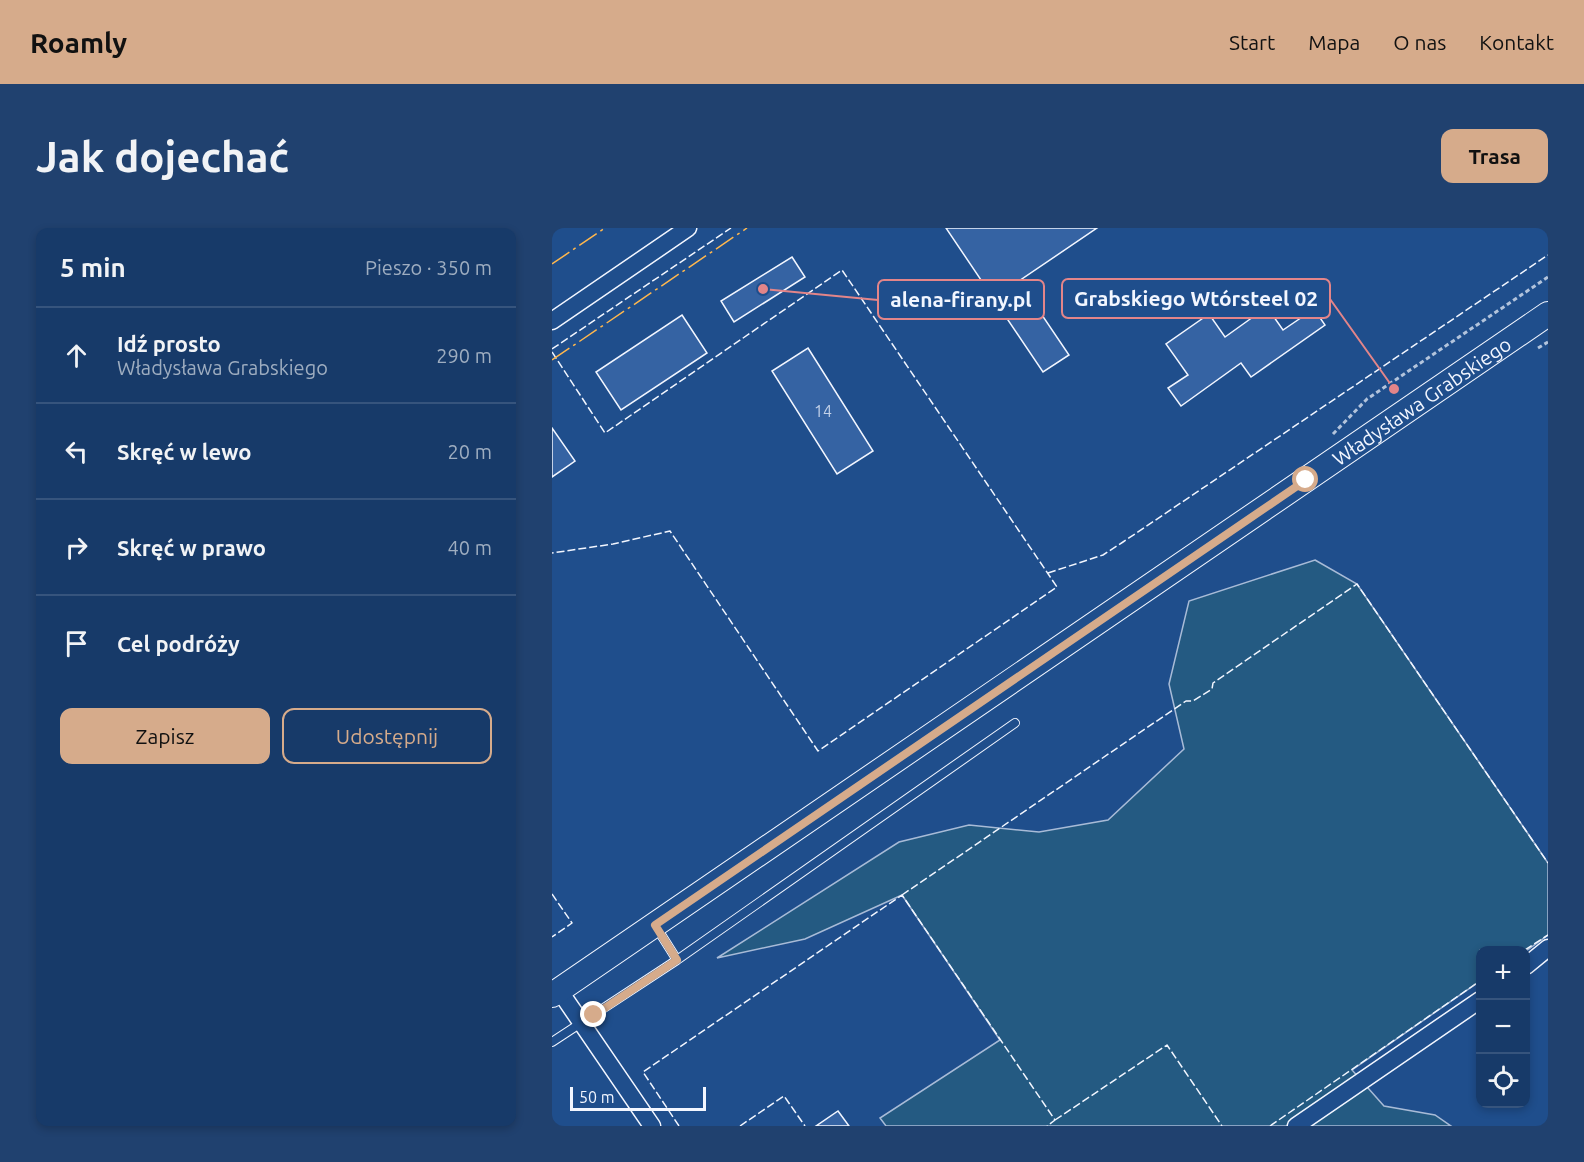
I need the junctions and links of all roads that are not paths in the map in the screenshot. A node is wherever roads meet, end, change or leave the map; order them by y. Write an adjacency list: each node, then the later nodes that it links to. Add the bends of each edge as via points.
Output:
1 (688, 228): 3 (street)
2 (1548, 314): 5 (street, Władysława Grabskiego)
3 (552, 321)
4 (1015, 723): 7 (lane)
5 (655, 925): 7 (lane); 9 (street, Władysława Grabskiego)
6 (1548, 948): 8 (street)
7 (677, 960): 11 (lane)
8 (1530, 963)
9 (556, 992): 11 (street)
10 (1476, 1003): 14 (street)
11 (582, 1022): 12 (lane); 13 (street)
12 (552, 1042)
13 (652, 1126)
14 (1296, 1126)

